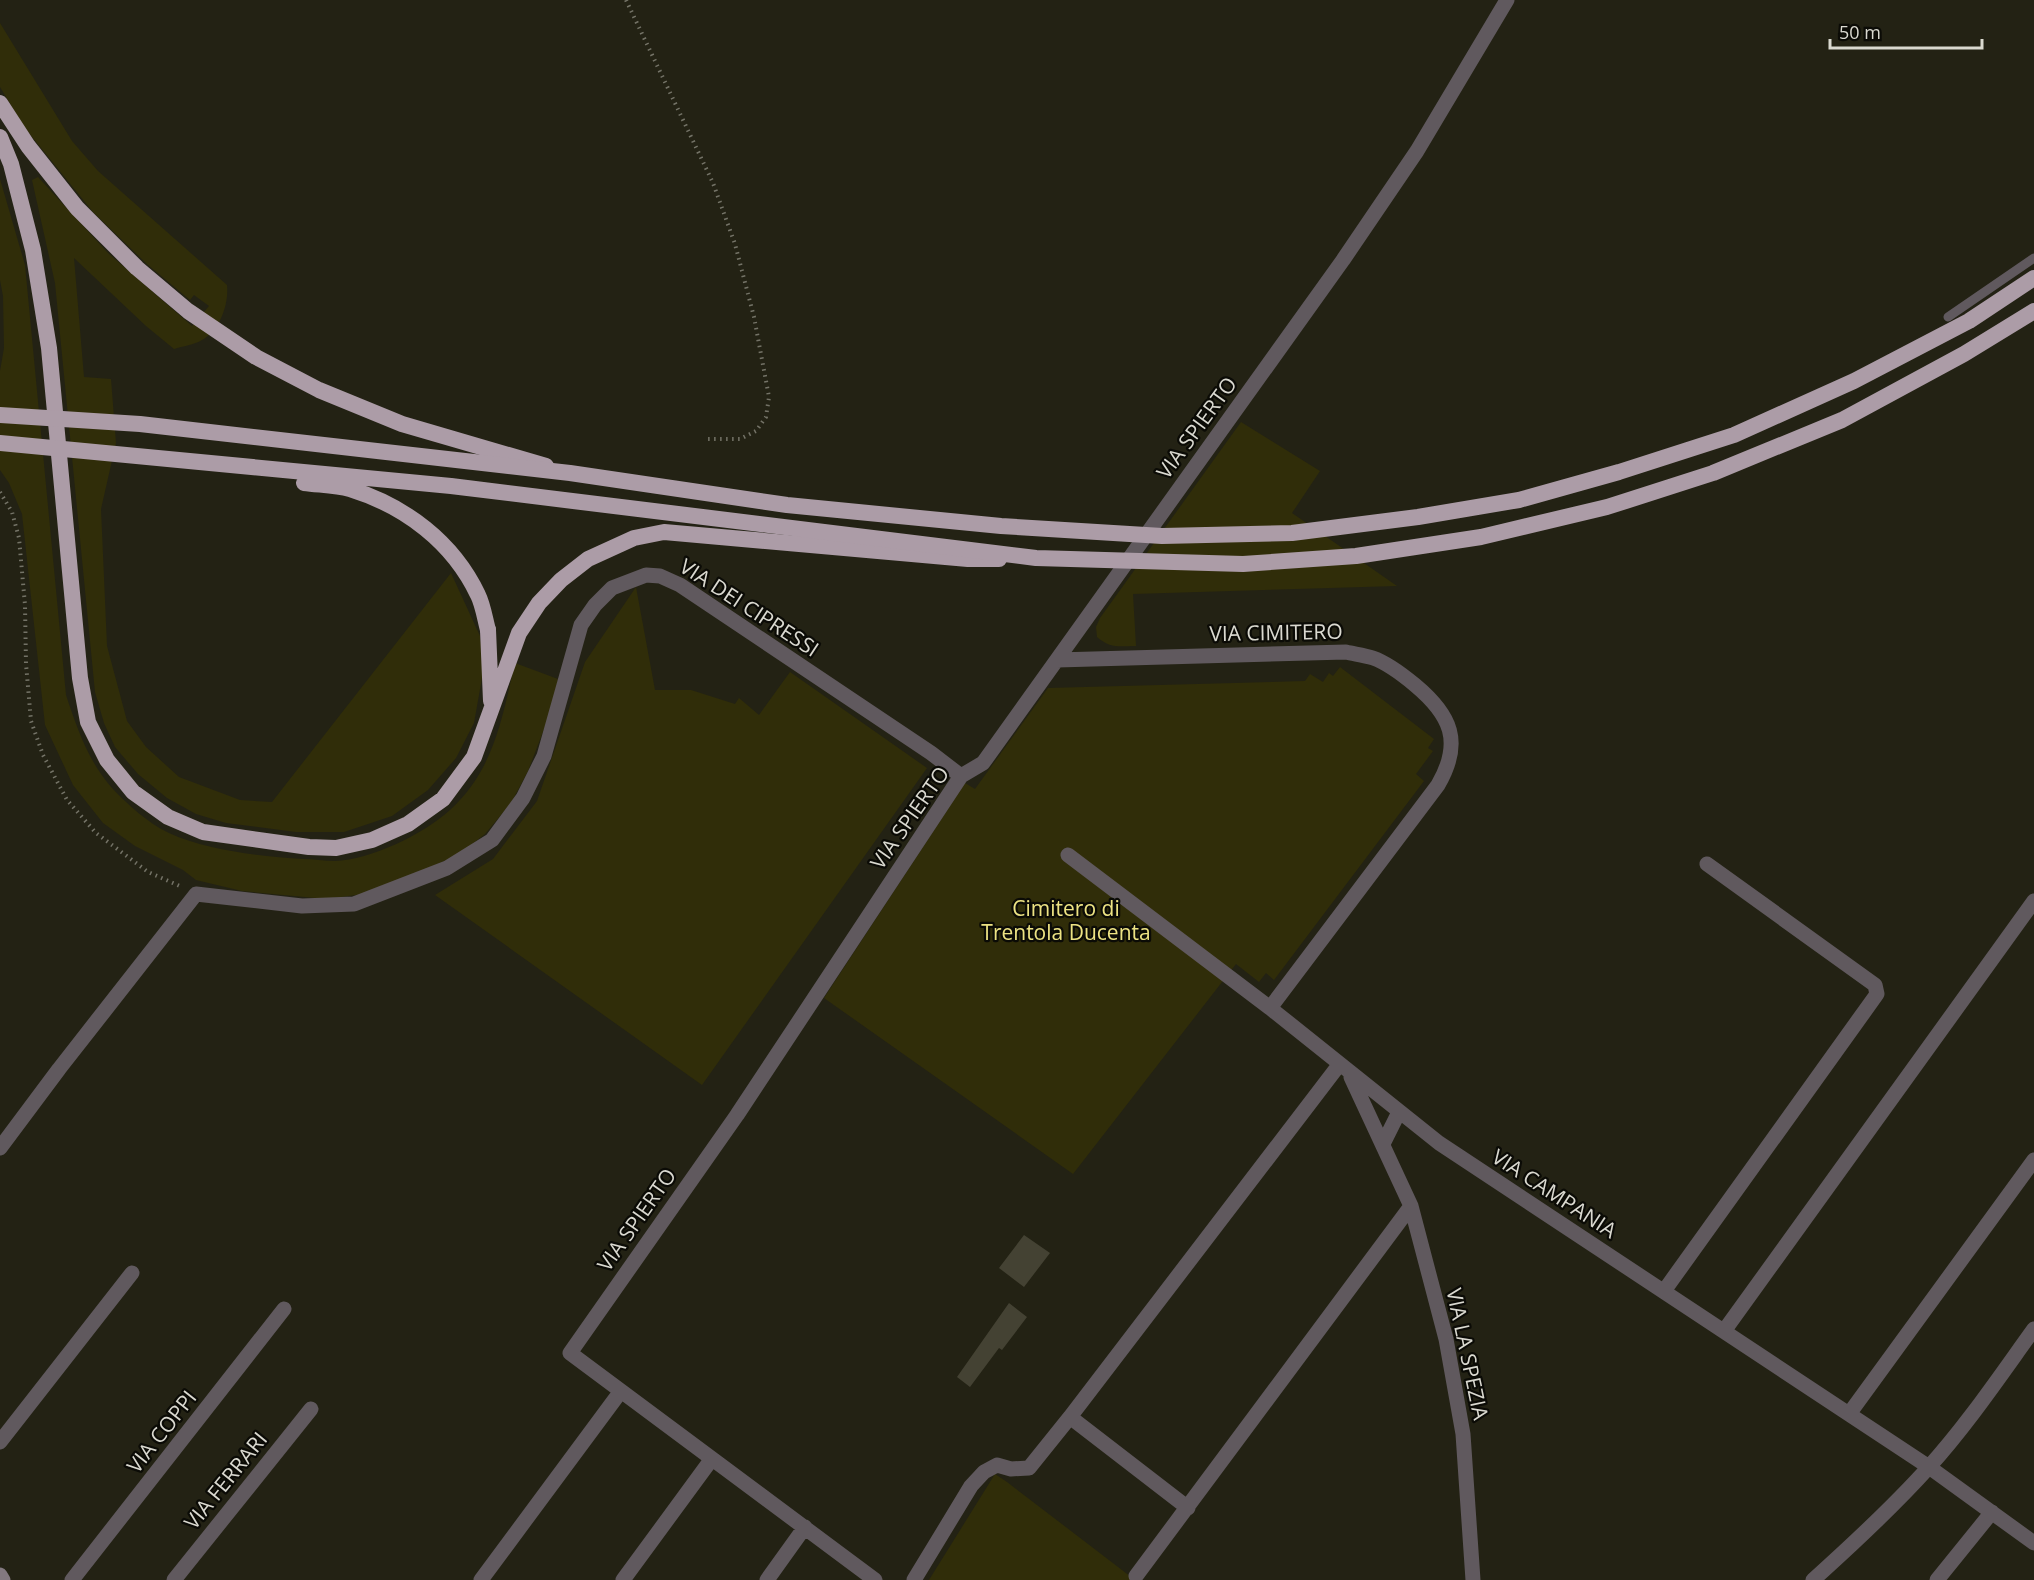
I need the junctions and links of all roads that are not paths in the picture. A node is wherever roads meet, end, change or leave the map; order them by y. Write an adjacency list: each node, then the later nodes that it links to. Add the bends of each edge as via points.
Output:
1 (1507, 0): 12 (street, VIA SPIERTO, via 1417,150 1343,260)
2 (0, 103): 10 (highway, bridge, via 77,208 137,268 188,311 256,357 319,390 402,424)
3 (0, 137): 13 (highway, via 33,250 49,348 80,678 88,722 107,760 133,792 168,817 203,832 336,848 372,840 408,824 443,799 474,757)
4 (2034, 258): 7 (lane)
5 (2034, 278): 10 (highway, bridge, via 1969,321 1854,381 1734,435 1519,500 1418,518 1292,533 1162,536 1001,526 787,505)
6 (2034, 311): 11 (highway, bridge, via 1842,420 1713,473 1607,507 1482,537 1356,556 1243,564)
7 (1948, 317)
8 (0, 415): 10 (highway, bridge, via 140,424)
9 (0, 443): 11 (highway, bridge, via 451,486); 13 (highway, bridge, via 349,488 390,505 425,526 453,554 478,595 488,630)
10 (570, 472)
11 (1036, 558): 13 (highway, bridge, via 968,559 664,532 634,538 588,559 539,603 513,646)
12 (1057, 660): 14 (street, VIA SPIERTO, via 983,763); 18 (street, VIA CIMITERO, via 1346,652 1374,658 1406,677 1434,701 1444,716 1450,733 1447,769)
13 (492, 711)
14 (961, 777): 22 (street, VIA DEI CIPRESSI, via 680,585 646,575 612,588 581,625 544,756 523,798 492,840 447,868 354,904 302,906 196,894); 30 (street, VIA SPIERTO, via 737,1115 570,1353)
15 (1068, 855): 18 (street, VIA CAMPANIA)
16 (1707, 864): 26 (street, via 1875,985 1877,994)
17 (2034, 901): 29 (street)
18 (1270, 1008): 19 (street, VIA CAMPANIA)
19 (1344, 1069): 20 (street, VIA CAMPANIA); 21 (street, VIA LA SPEZIA); 33 (street)
20 (1399, 1112): 21 (street); 26 (street, VIA CAMPANIA, via 1458,1156)
21 (1383, 1144): 24 (street, VIA LA SPEZIA)
22 (0, 1148)
23 (2034, 1160): 32 (street)
24 (1411, 1206): 37 (street); 51 (street, VIA LA SPEZIA, via 1446,1339 1463,1434)
25 (132, 1273): 34 (street)
26 (1664, 1291): 29 (street, VIA CAMPANIA)
27 (284, 1309): 44 (street, VIA COPPI)
28 (2034, 1329): 36 (street)
29 (1724, 1331): 32 (street, VIA CAMPANIA)
30 (621, 1391): 35 (street, VIA SPIERTO); 46 (street)
31 (311, 1409): 45 (street, VIA FERRARI)
32 (1849, 1414): 36 (street, VIA CAMPANIA)
33 (1070, 1417): 37 (street); 50 (street, via 1029,1468 997,1466 984,1472 971,1486)
34 (0, 1442)
35 (711, 1460): 39 (street, VIA SPIERTO); 47 (street)
36 (1929, 1467): 38 (street, VIA CAMPANIA); 52 (street, via 1871,1528)
37 (1188, 1508): 42 (street)
38 (1992, 1512): 40 (street, VIA CAMPANIA); 53 (street)
39 (805, 1527): 48 (street); 49 (street, VIA SPIERTO)
40 (2034, 1543)
41 (0, 1575): 43 (main road)
42 (1136, 1576)
43 (3, 1580)
44 (72, 1580)
45 (174, 1580)
46 (481, 1580)
47 (623, 1580)
48 (767, 1580)
49 (875, 1580)
50 (914, 1580)
51 (1473, 1580)
52 (1813, 1580)
53 (1936, 1580)

